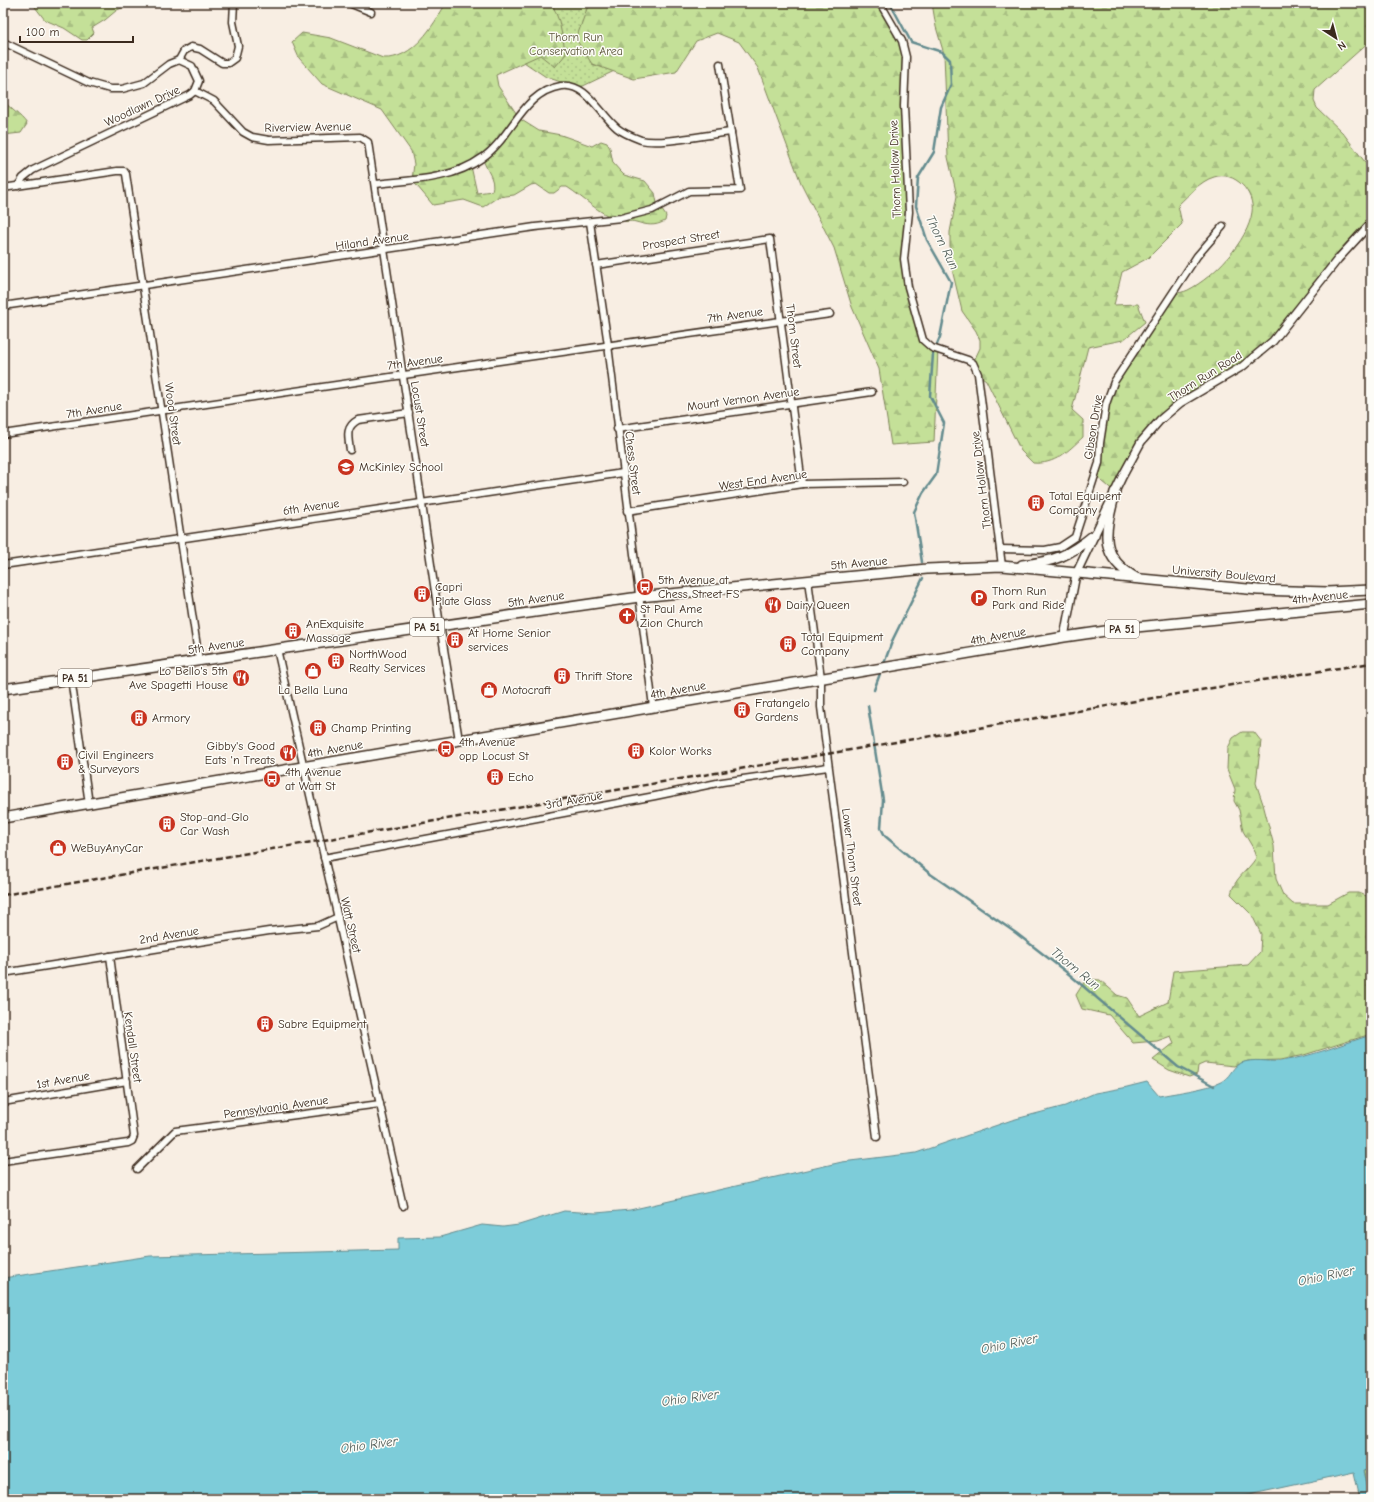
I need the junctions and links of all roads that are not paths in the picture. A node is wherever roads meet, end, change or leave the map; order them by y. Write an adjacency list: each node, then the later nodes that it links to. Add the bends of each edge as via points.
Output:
1 (234, 3): 6 (street, via 233,22 238,46 235,58 228,63 222,63 200,49 191,47 184,51)
2 (349, 3): 4 (street)
3 (880, 3): 41 (street, Thorn Hollow Drive, via 905,50 904,106 909,206 905,272 923,340 935,349 968,360 978,374)
4 (371, 12)
5 (3, 42): 6 (street, Woodlawn Drive, via 89,83 110,89 122,89 144,83 169,64)
6 (179, 60): 8 (street, Woodlawn Drive, via 187,62 196,70 199,81)
7 (720, 64): 9 (street)
8 (195, 91): 10 (street, Riverview Avenue, via 214,101 243,132 252,137 269,140 360,137); 12 (street, Woodlawn Drive, via 33,170)
9 (731, 132): 11 (street, via 659,141 642,140 618,129 579,89 563,86 544,92 533,99 503,139 489,153 471,165 444,175); 14 (street, Hiland Avenue, via 740,190 689,192 652,210)
10 (367, 139): 11 (street, Locust Street)
11 (375, 184): 18 (street, Locust Street)
12 (18, 186): 13 (street); 20 (street, Wood Street, via 124,171)
13 (3, 188)
14 (590, 222): 18 (street, Hiland Avenue, via 535,227); 19 (street, Chess Street)
15 (1371, 223): 36 (street, Thorn Run Road, via 1335,264 1284,330 1261,353 1180,403 1160,420 1135,452)
16 (1223, 226): 41 (street, Gibson Drive, via 1197,256 1114,382 1106,404 1100,443 1100,463 1074,537 1060,547 1044,550)
17 (770, 239): 19 (street, Prospect Street); 23 (street, Thorn Street)
18 (384, 250): 20 (street, Hiland Avenue); 25 (street, Locust Street)
19 (596, 265): 24 (street, Chess Street)
20 (144, 286): 21 (street, Hiland Avenue); 28 (street, Wood Street)
21 (3, 306)
22 (830, 314): 23 (street, 7th Avenue)
23 (781, 320): 24 (street, 7th Avenue); 27 (street, Thorn Street)
24 (608, 345): 25 (street, 7th Avenue); 30 (street, Chess Street)
25 (403, 375): 28 (street, 7th Avenue); 29 (street, Locust Street)
26 (872, 392): 27 (street, Mount Vernon Avenue)
27 (792, 404): 30 (street, Mount Vernon Avenue); 35 (street, Thorn Street)
28 (162, 410): 31 (street, 7th Avenue); 40 (street, Wood Street)
29 (409, 413): 32 (street, via 354,422 347,434); 37 (street, Locust Street)
30 (617, 429): 33 (street, Chess Street)
31 (3, 434)
32 (350, 450)
33 (623, 473): 37 (street, 6th Avenue); 38 (street, Chess Street)
34 (902, 482): 35 (street, West End Avenue)
35 (802, 484): 38 (street, West End Avenue)
36 (1115, 492): 39 (street, Thorn Run Road); 45 (main road, via 1106,533 1108,548 1118,564)
37 (422, 502): 40 (street, 6th Avenue); 52 (street, Locust Street)
38 (627, 511): 49 (street, Chess Street)
39 (1094, 534): 43 (main road, via 1071,553 1056,559); 44 (street, Thorn Run Road)
40 (181, 538): 42 (street, 6th Avenue); 55 (street, Wood Street)
41 (1000, 549): 43 (street, Thorn Hollow Drive)
42 (3, 564)
43 (1002, 566): 44 (main road, 5th Avenue / PA 51); 46 (main road, 5th Avenue / PA 51, via 927,569)
44 (1076, 574): 45 (main road, University Boulevard / PA 51); 53 (street, Thorn Run Road)
45 (1140, 579): 48 (main road, University Boulevard / PA 51, via 1258,590)
46 (808, 580): 49 (main road, 5th Avenue / PA 51); 57 (street, Lower Thorn Street)
47 (1371, 590): 48 (main road, University Boulevard / PA 51)
48 (1346, 591): 51 (main road)
49 (638, 597): 52 (main road, 5th Avenue / PA 51); 59 (street, Chess Street)
50 (1371, 604): 51 (main road, 4th Avenue / PA 51)
51 (1349, 606): 53 (main road, 4th Avenue / PA 51)
52 (440, 625): 54 (main road, 5th Avenue / PA 51); 60 (street, Locust Street)
53 (1064, 637): 57 (main road, 4th Avenue / PA 51)
54 (277, 649): 55 (main road, 5th Avenue / PA 51); 62 (street, Watt Street)
55 (199, 660): 56 (main road, 5th Avenue / PA 51)
56 (71, 678): 58 (main road, 5th Avenue / PA 51); 63 (street)
57 (821, 678): 59 (main road, 4th Avenue / PA 51); 61 (street, Lower Thorn Street, via 821,707)
58 (3, 689)
59 (653, 707): 60 (main road, 4th Avenue / PA 51)
60 (459, 740): 62 (main road, 4th Avenue / PA 51)
61 (828, 766): 65 (street, 3rd Avenue, via 722,782); 72 (street, Lower Thorn Street)
62 (304, 767): 63 (main road, 4th Avenue / PA 51); 65 (street, Watt Street)
63 (89, 804): 64 (main road, 4th Avenue / PA 51)
64 (3, 818)
65 (324, 858): 66 (street, Watt Street)
66 (338, 917): 67 (street, 2nd Avenue, via 318,926 269,931); 71 (street, Watt Street)
67 (110, 956): 68 (street, 2nd Avenue); 69 (street, Kendall Street)
68 (3, 973)
69 (127, 1081): 70 (street, 1st Avenue); 73 (street, Kendall Street, via 134,1136 132,1141)
70 (3, 1102)
71 (380, 1104): 74 (street, Pennsylvania Avenue, via 175,1131); 75 (street, Watt Street)
72 (877, 1137)
73 (3, 1161)
74 (137, 1168)
75 (403, 1206)

